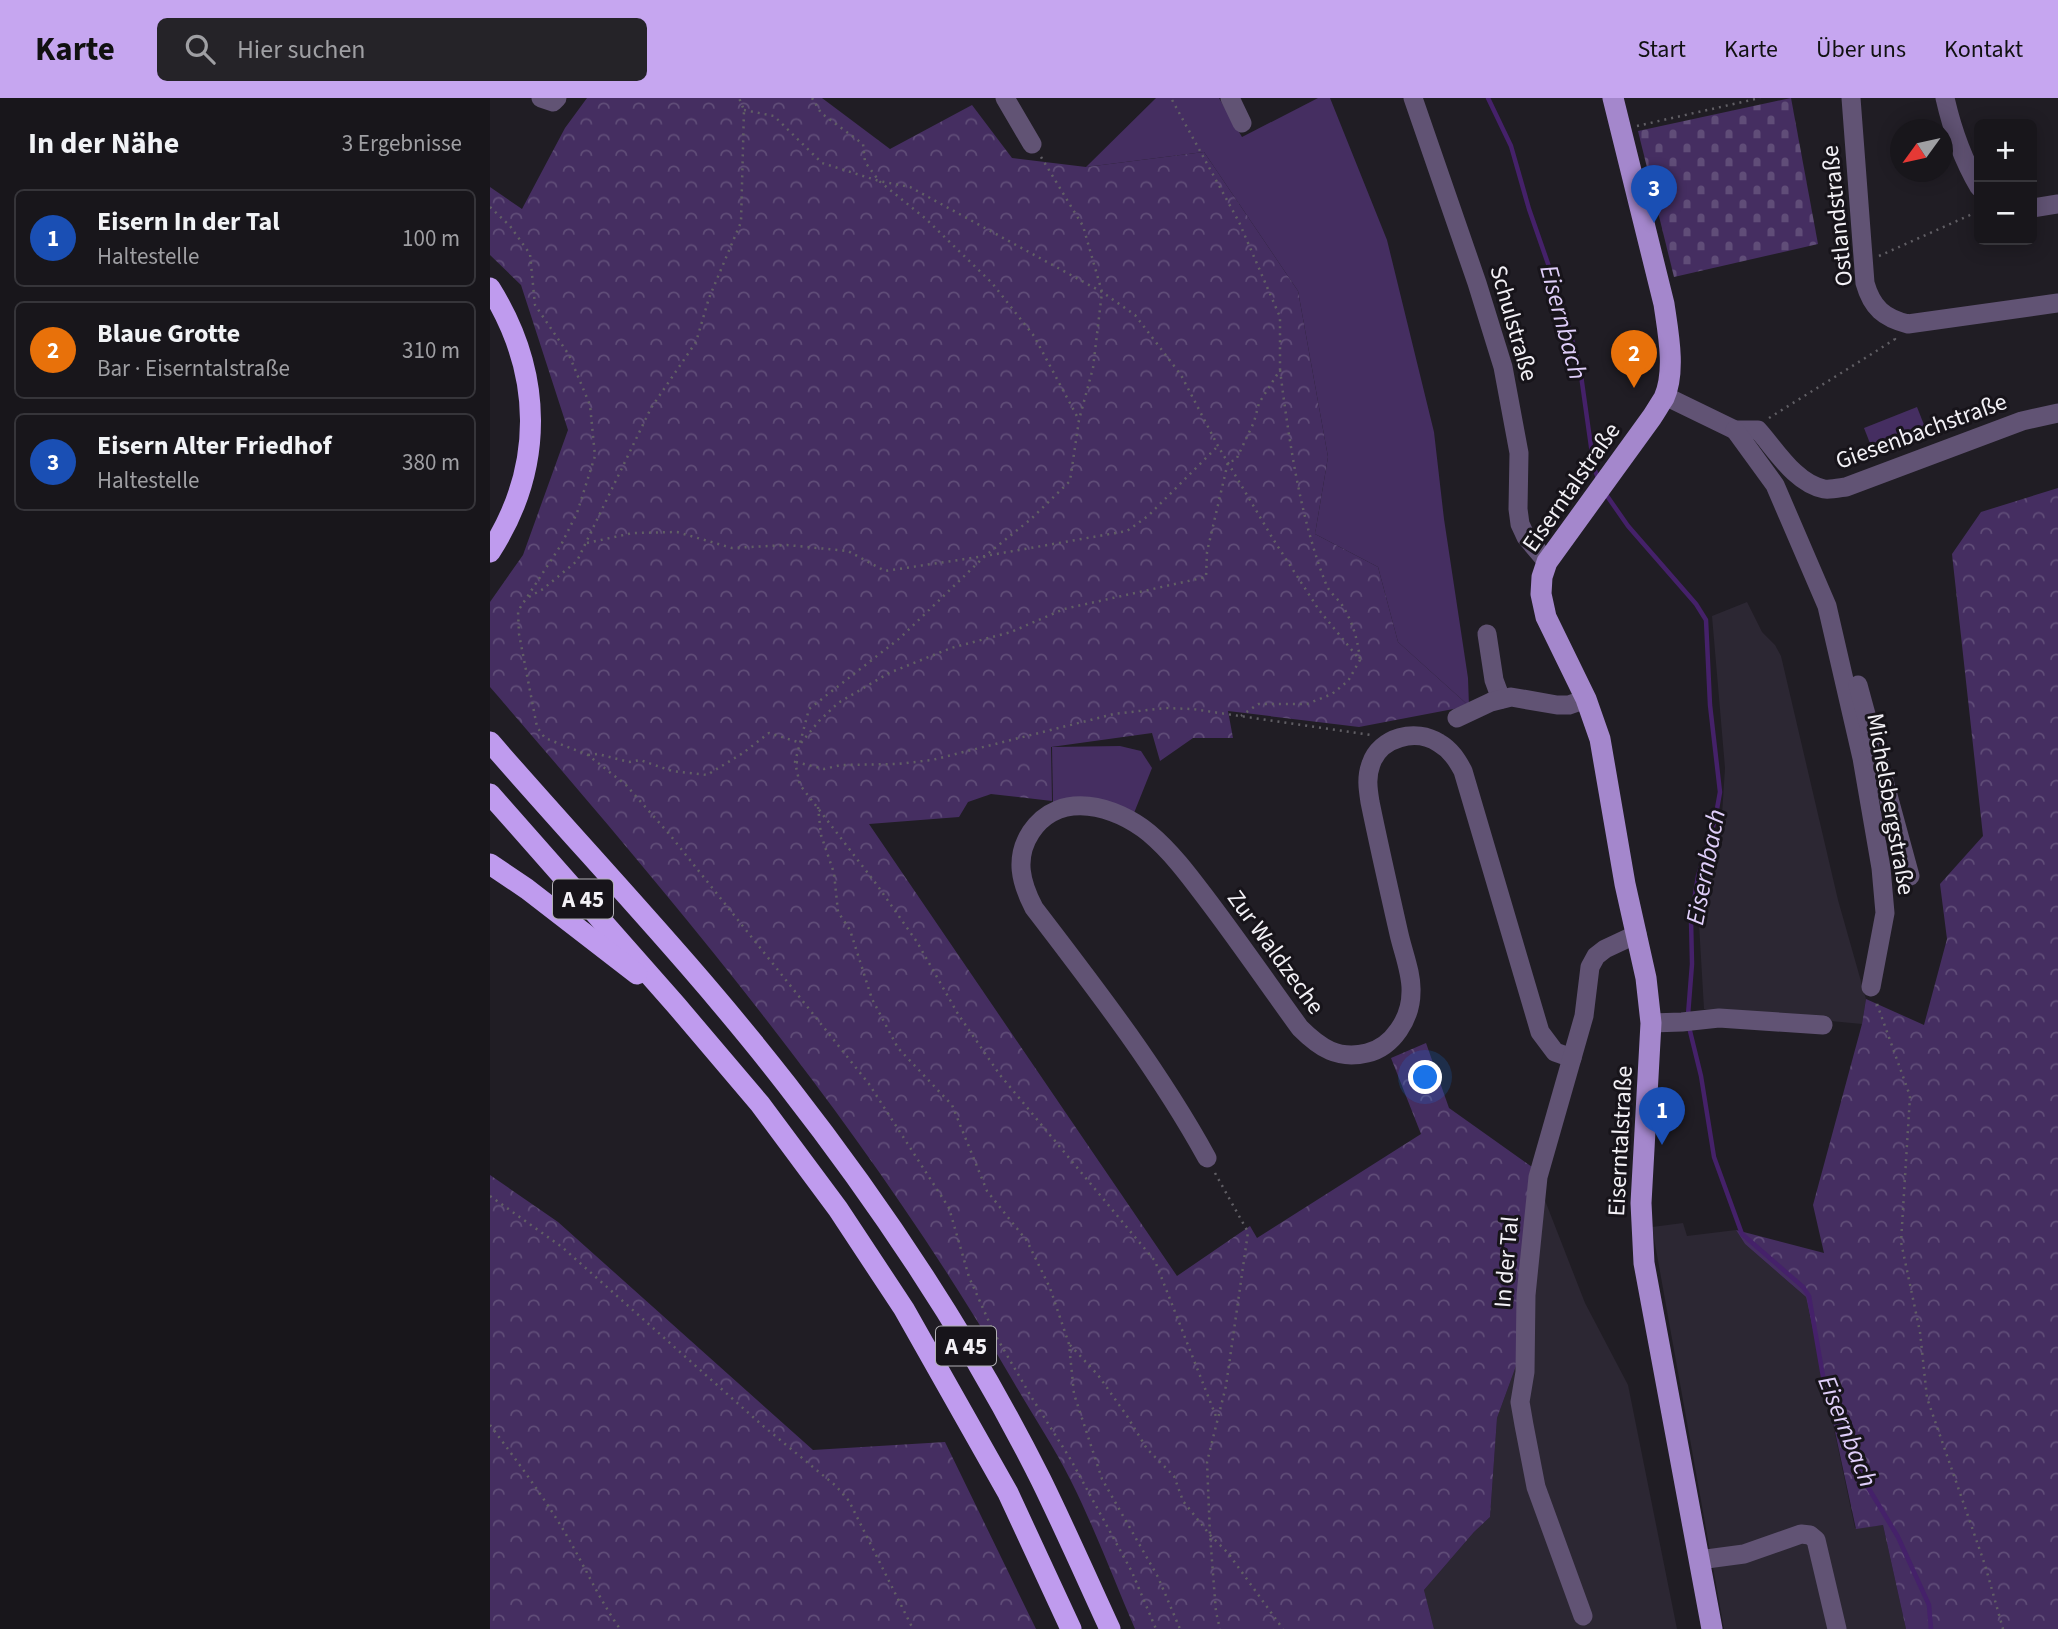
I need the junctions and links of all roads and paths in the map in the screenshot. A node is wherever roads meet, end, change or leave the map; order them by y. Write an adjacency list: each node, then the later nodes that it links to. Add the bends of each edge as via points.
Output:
1 (541, 98): 2 (street, via 552,102)
2 (557, 98)
3 (739, 98): 13 (path)
4 (812, 98): 17 (path, via 821,113 863,144 865,162)
5 (1005, 98): 16 (street)
6 (1171, 98): 28 (path, via 1240,222 1280,317)
7 (1230, 98): 14 (street)
8 (1413, 98): 39 (street, Schulstraße, via 1503,367 1519,453 1520,524)
9 (1613, 98): 15 (main road, Eiserntalstraße)
10 (1760, 98): 15 (path)
11 (1851, 98): 23 (street, Ostlandstraße)
12 (1945, 98): 18 (street)
13 (744, 110): 17 (path, via 774,116 822,163); 36 (path, via 741,222 696,342 651,408)
14 (1242, 123)
15 (1621, 130): 29 (main road, Eiserntalstraße, via 1668,328)
16 (1032, 144): 25 (path, via 1083,226)
17 (879, 181): 25 (path, via 910,187); 31 (path, via 992,283 1034,335)
18 (1977, 182)
19 (2058, 204): 21 (street)
20 (490, 207): 40 (path, via 530,254 535,305 569,355 590,405 595,456 577,513)
21 (2037, 207)
22 (1974, 213): 23 (path)
23 (1863, 263): 26 (street, Ostlandstraße, via 1867,292 1876,307 1892,320 1908,324)
24 (490, 288): 37 (highway, via 504,310 526,367 531,428 518,496)
25 (1102, 292): 31 (path, via 1093,368); 34 (path, via 1135,315 1181,376)
26 (2058, 303)
27 (1885, 330): 33 (path, via 1895,339 1765,421)
28 (1280, 370): 35 (path, via 1259,403 1236,460); 43 (path, via 1307,523 1327,587 1358,640)
29 (1665, 396): 32 (street); 39 (main road, Eiserntalstraße)
30 (2058, 413): 33 (street, Giesenbachstraße, via 2022,421 1846,487 1825,489 1796,474)
31 (1079, 420): 38 (path, via 1070,481)
32 (1735, 430): 33 (street); 41 (street, Michelsbergstraße, via 1775,485 1827,606)
33 (1758, 430)
34 (1218, 446): 35 (path); 38 (path, via 1149,516 1127,531)
35 (1228, 463): 43 (path, via 1319,610); 49 (path, via 1206,577 1064,609 1011,632 901,668 838,703)
36 (587, 543): 38 (path, via 633,533 677,532 732,548 787,544 848,551 885,571); 40 (path, via 577,561)
37 (490, 552)
38 (985, 556): 49 (path, via 900,638 809,709)
39 (1548, 562): 45 (main road, Eiserntalstraße, via 1541,594 1545,617)
40 (528, 598): 51 (path, via 517,611 537,727 545,738)
41 (1832, 629): 56 (street, Michelsbergstraße, via 1840,633 1850,657); 58 (street, Michelsbergstraße, via 1881,868 1885,913)
42 (1487, 634): 44 (street)
43 (1360, 660): 46 (path, via 1348,681 1332,694 1307,704 1258,704)
44 (1501, 699): 45 (street, via 1569,705); 47 (street)
45 (1586, 699): 57 (main road, Eiserntalstraße, via 1600,739)
46 (1241, 716): 50 (path, via 1368,733); 52 (path, via 1165,708 1114,714 932,760 824,769)
47 (1457, 718)
48 (490, 742): 74 (highway, A 45, via 705,984 865,1189 975,1360 1040,1477)
49 (801, 743): 51 (path, via 769,733 707,775 673,771 640,760); 52 (path)
50 (1384, 746): 62 (street, via 1419,735 1454,755 1463,771 1540,1032 1555,1052); 63 (street, Zur Waldzeche, via 1371,762 1370,802 1412,991 1405,1022 1383,1046 1366,1054 1334,1053 1306,1034 1176,859 1128,819 1090,806 1065,807 1038,823 1023,849 1021,876 1034,908 1161,1079)
51 (588, 755): 75 (path, via 626,785 670,835 884,1107 949,1208 969,1277 994,1333 1083,1482 1132,1572)
52 (795, 762): 54 (path, via 800,785)
53 (490, 794): 59 (highway, A 45)
54 (818, 806): 65 (path, via 838,912 850,930 872,999 898,1048 952,1105 987,1191 1027,1241 1050,1288); 66 (path, via 917,942 1000,1075 1155,1261)
55 (490, 864): 59 (highway)
56 (1910, 876)
57 (1637, 934): 60 (main road, Eiserntalstraße); 62 (street, In der Tal, via 1605,949 1590,967 1584,1016)
58 (1871, 987): 81 (path, via 1910,1096 1902,1242 1920,1332 1927,1398)
59 (676, 1005): 73 (highway, A 45, via 838,1209 904,1310 1008,1493)
60 (1651, 1023): 61 (street, via 1719,1018); 69 (main road, Eiserntalstraße, via 1641,1202 1644,1263)
61 (1823, 1025)
62 (1572, 1058): 70 (street, In der Tal, via 1538,1177 1520,1402 1536,1487)
63 (1207, 1158): 66 (path, via 1248,1233)
64 (490, 1196): 72 (path, via 562,1247 836,1486 849,1501)
65 (1069, 1344): 68 (path, via 1098,1375 1147,1449 1174,1476 1183,1501); 76 (path, via 1074,1394 1102,1479 1158,1577)
66 (1217, 1419): 68 (path, via 1207,1462)
67 (490, 1425): 71 (path, via 567,1535)
68 (1210, 1535): 77 (path); 78 (path)
69 (1699, 1560): 79 (main road, Eiserntalstraße); 80 (street, via 1811,1535)
70 (1583, 1616)
71 (620, 1629)
72 (913, 1629)
73 (1071, 1629)
74 (1110, 1629)
75 (1156, 1629)
76 (1180, 1629)
77 (1220, 1629)
78 (1283, 1629)
79 (1712, 1629)
80 (1837, 1629)
81 (2003, 1629)

